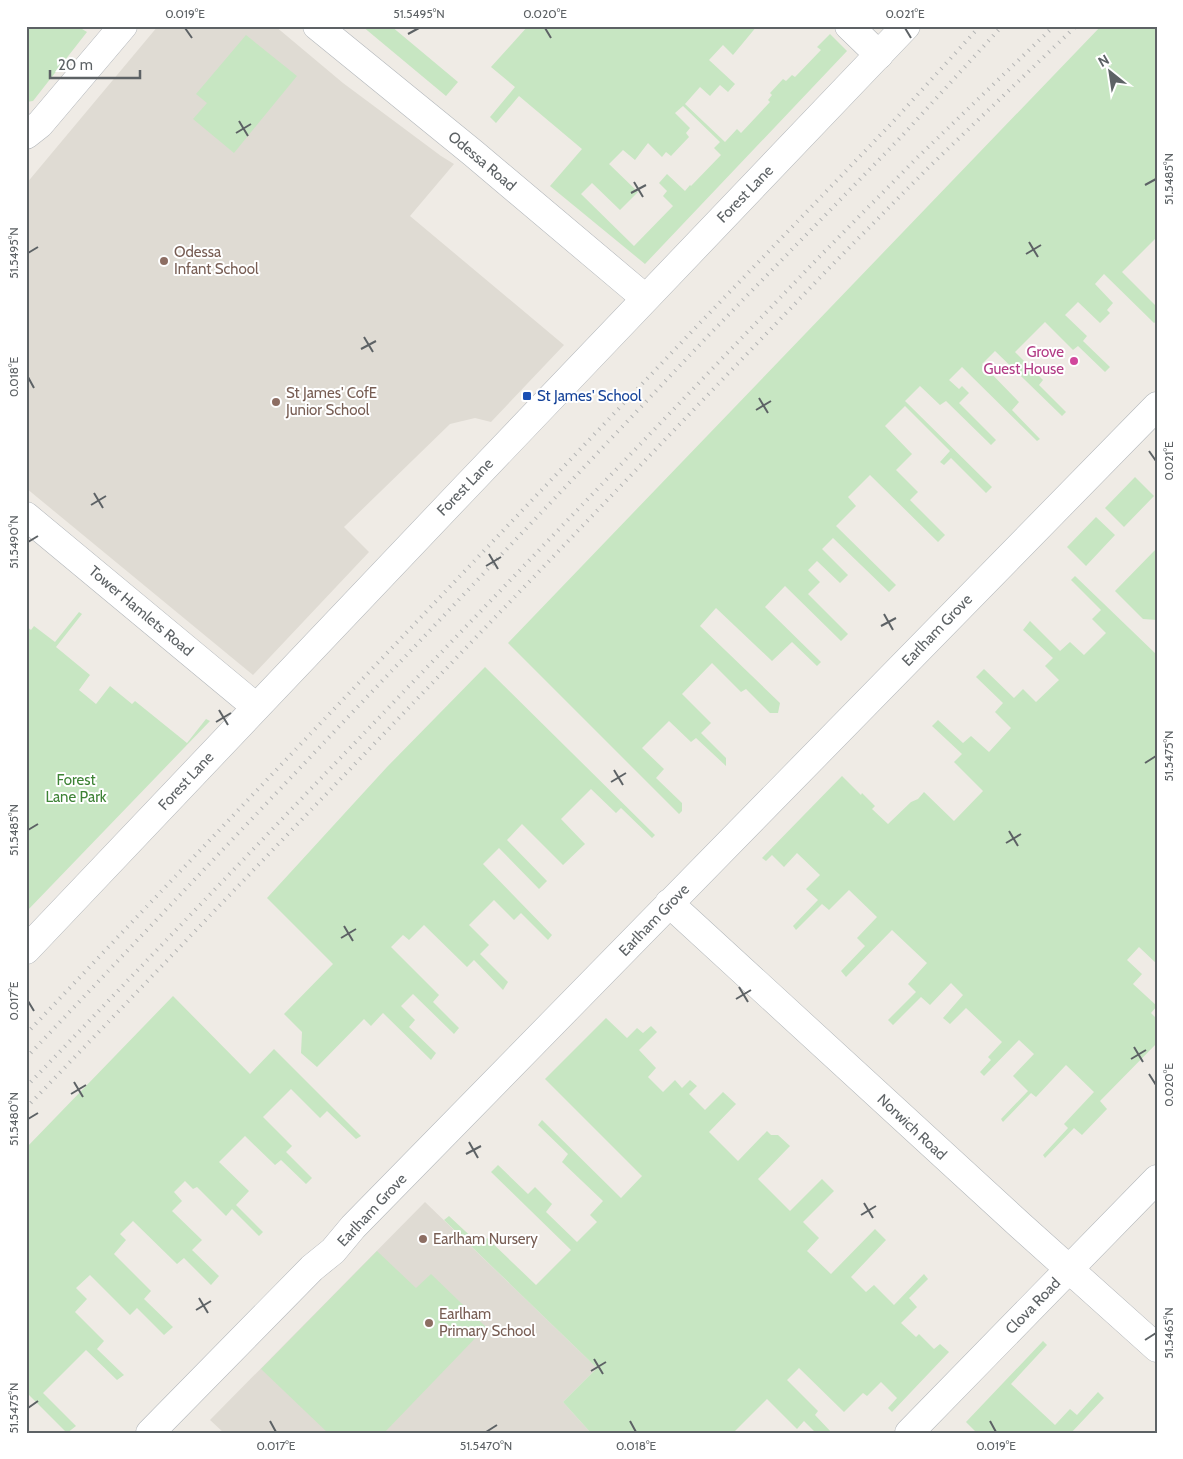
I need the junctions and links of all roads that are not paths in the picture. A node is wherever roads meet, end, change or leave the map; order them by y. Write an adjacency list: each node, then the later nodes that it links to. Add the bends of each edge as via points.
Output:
1 (123, 26): 6 (street, via 40,124)
2 (317, 26): 7 (street, Odessa Road)
3 (849, 26): 5 (street)
4 (906, 26): 5 (street, Forest Lane)
5 (879, 55): 7 (street, Forest Lane)
6 (26, 135)
7 (645, 298): 10 (street, Forest Lane)
8 (1157, 406): 11 (street, Earlham Grove)
9 (26, 516): 10 (street, Tower Hamlets Road)
10 (256, 707): 12 (street, Forest Lane)
11 (669, 903): 14 (street, Norwich Road); 16 (street, Earlham Grove, via 353,1226 333,1251 312,1268)
12 (26, 950)
13 (1157, 1179): 14 (street, Clova Road)
14 (1069, 1269): 15 (street, Norwich Road); 17 (street, Clova Road)
15 (1157, 1348)
16 (150, 1433)
17 (909, 1433)

